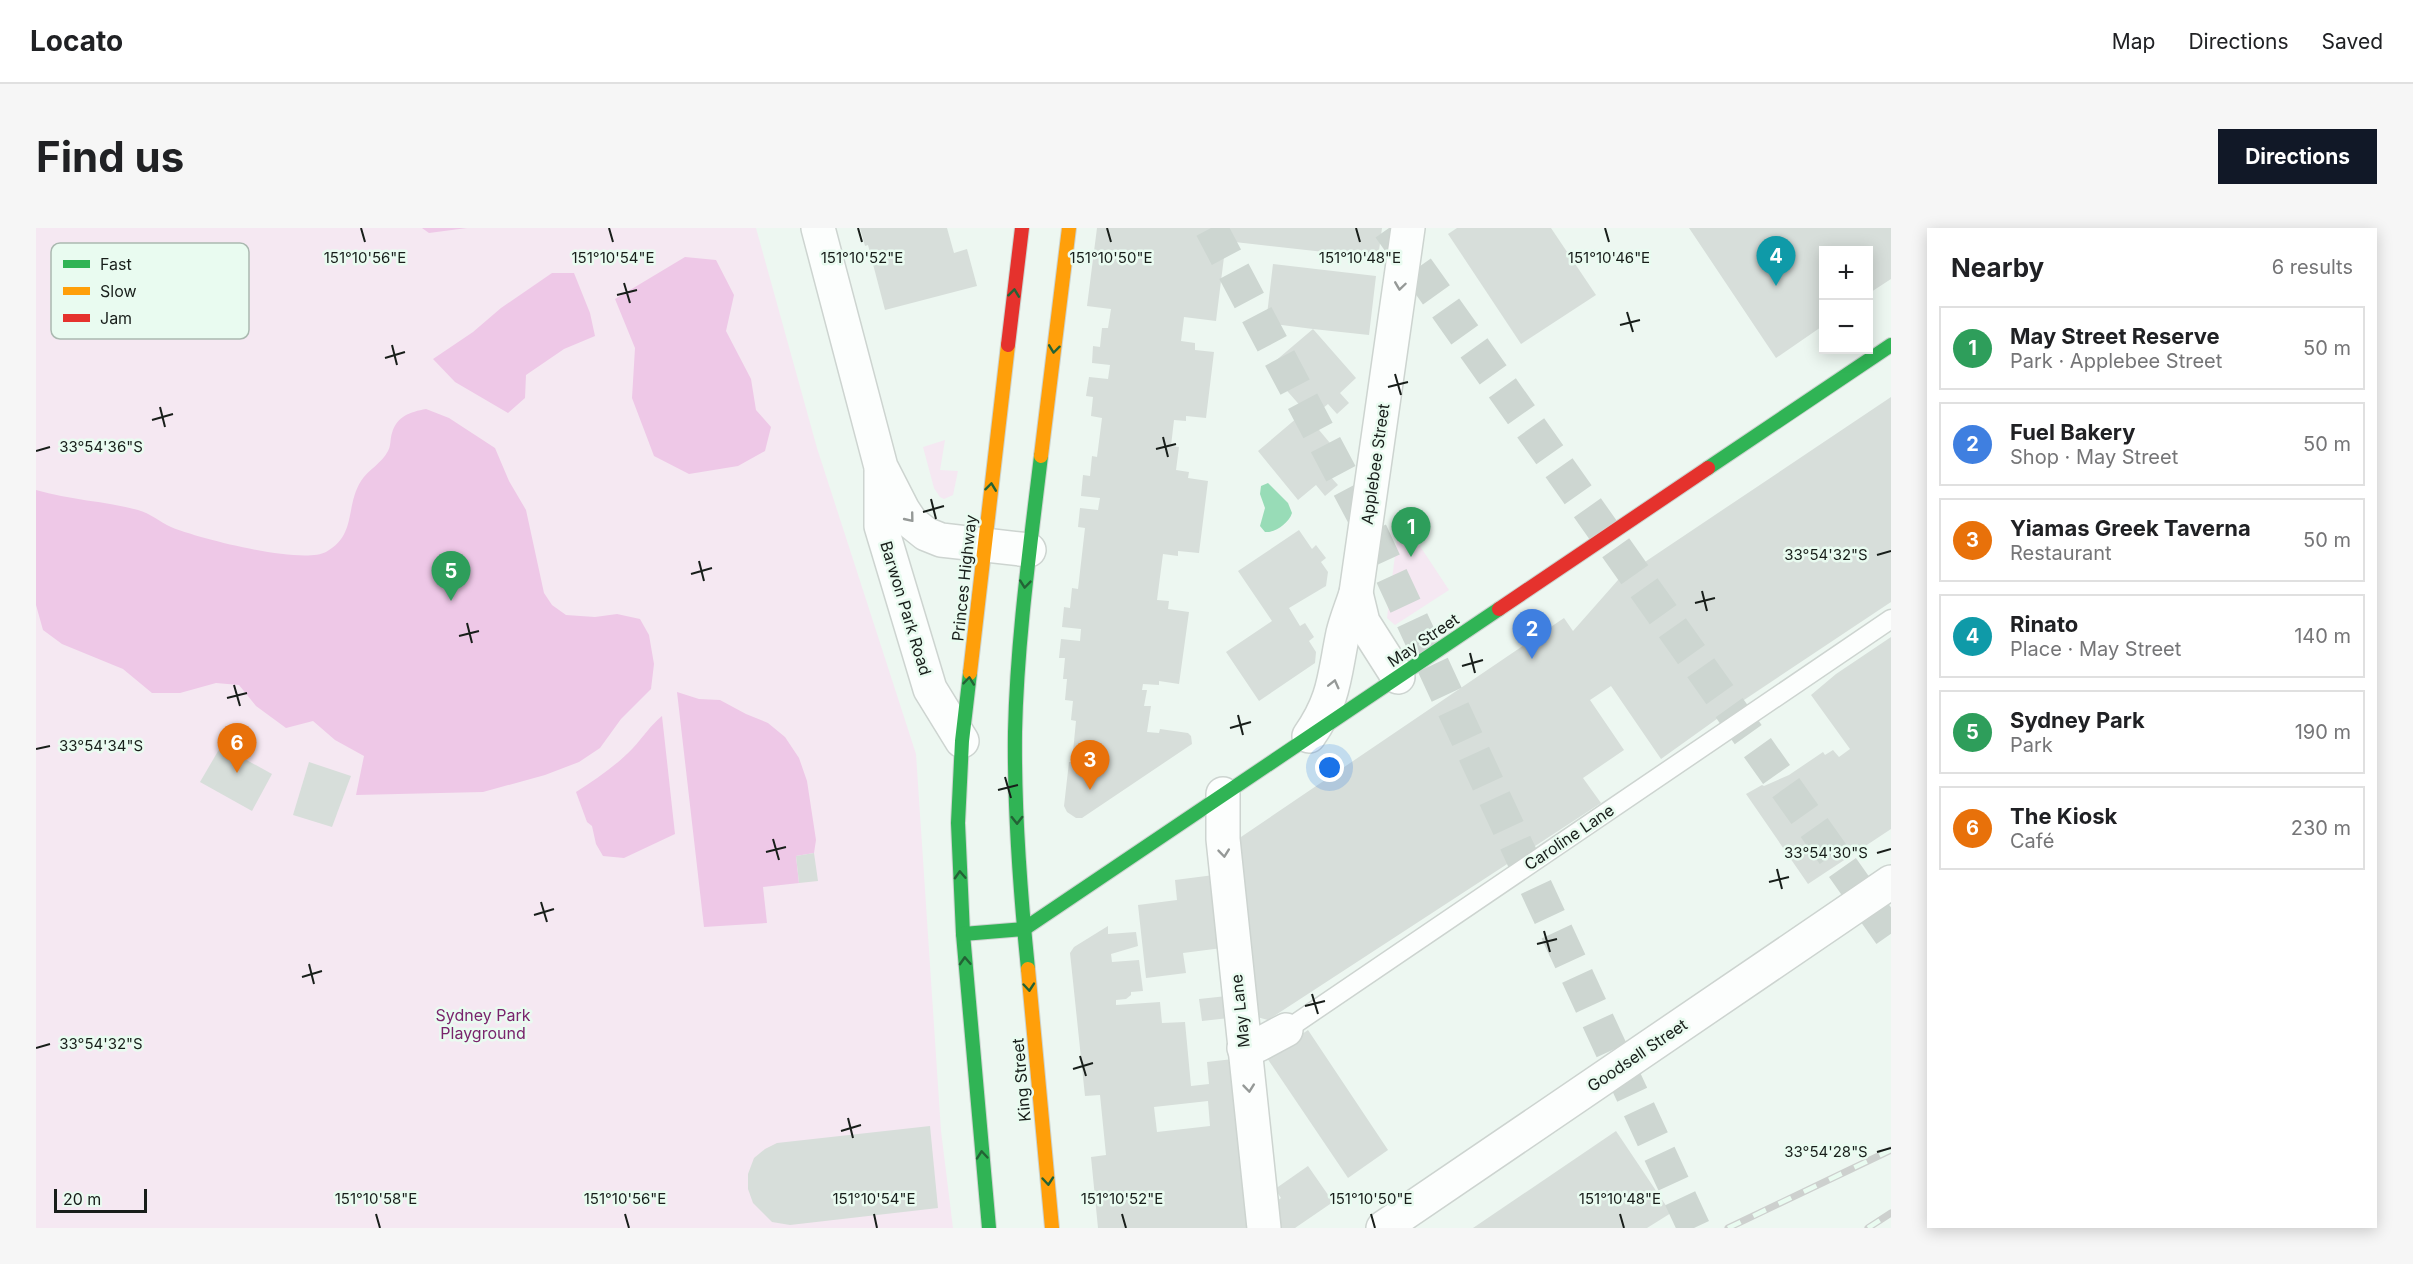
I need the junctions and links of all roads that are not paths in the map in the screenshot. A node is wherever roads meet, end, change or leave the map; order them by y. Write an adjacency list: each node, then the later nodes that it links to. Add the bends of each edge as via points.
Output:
1 (818, 228): 6 (street, Barwon Park Road)
2 (1022, 228): 8 (main road, Princes Highway, one-way to 2)
3 (1069, 228): 9 (main road, one-way to 9)
4 (1412, 231): 11 (street, Applebee Street, one-way to 11)
5 (1891, 345): 13 (main road, May Street)
6 (881, 467): 7 (street, Barwon Park Road, one-way to 7, via 912,522); 10 (street, Barwon Park Road, via 881,526)
7 (941, 540): 8 (street, Barwon Park Road); 10 (street, via 929,545 903,568)
8 (984, 545): 9 (street, Barwon Park Road); 15 (main road, Princes Highway, one-way to 8)
9 (1029, 550): 18 (main road, one-way to 18, via 1015,732 1016,824)
10 (900, 589): 15 (street, Barwon Park Road, via 930,689)
11 (1356, 593): 13 (street, Applebee Street, via 1363,622); 14 (street, Applebee Street, one-way to 11, via 1331,697 1343,633)
12 (1891, 619): 20 (lane, Caroline Lane)
13 (1398, 677): 14 (main road, May Street)
14 (1309, 736): 16 (main road, May Street)
15 (962, 741): 19 (main road, Princes Highway, one-way to 15, via 958,823)
16 (1223, 794): 18 (main road, May Street); 21 (street, May Lane, one-way to 21, via 1223,839)
17 (1891, 882): 25 (street, Goodsell Street)
18 (1024, 929): 19 (main road, May Street); 23 (main road, King Street, one-way to 23)
19 (963, 934): 22 (main road, one-way to 19)
20 (1286, 1030): 21 (street, Caroline Lane)
21 (1244, 1048): 24 (street, May Lane, one-way to 24)
22 (989, 1228)
23 (1052, 1228)
24 (1264, 1228)
25 (1383, 1228)

